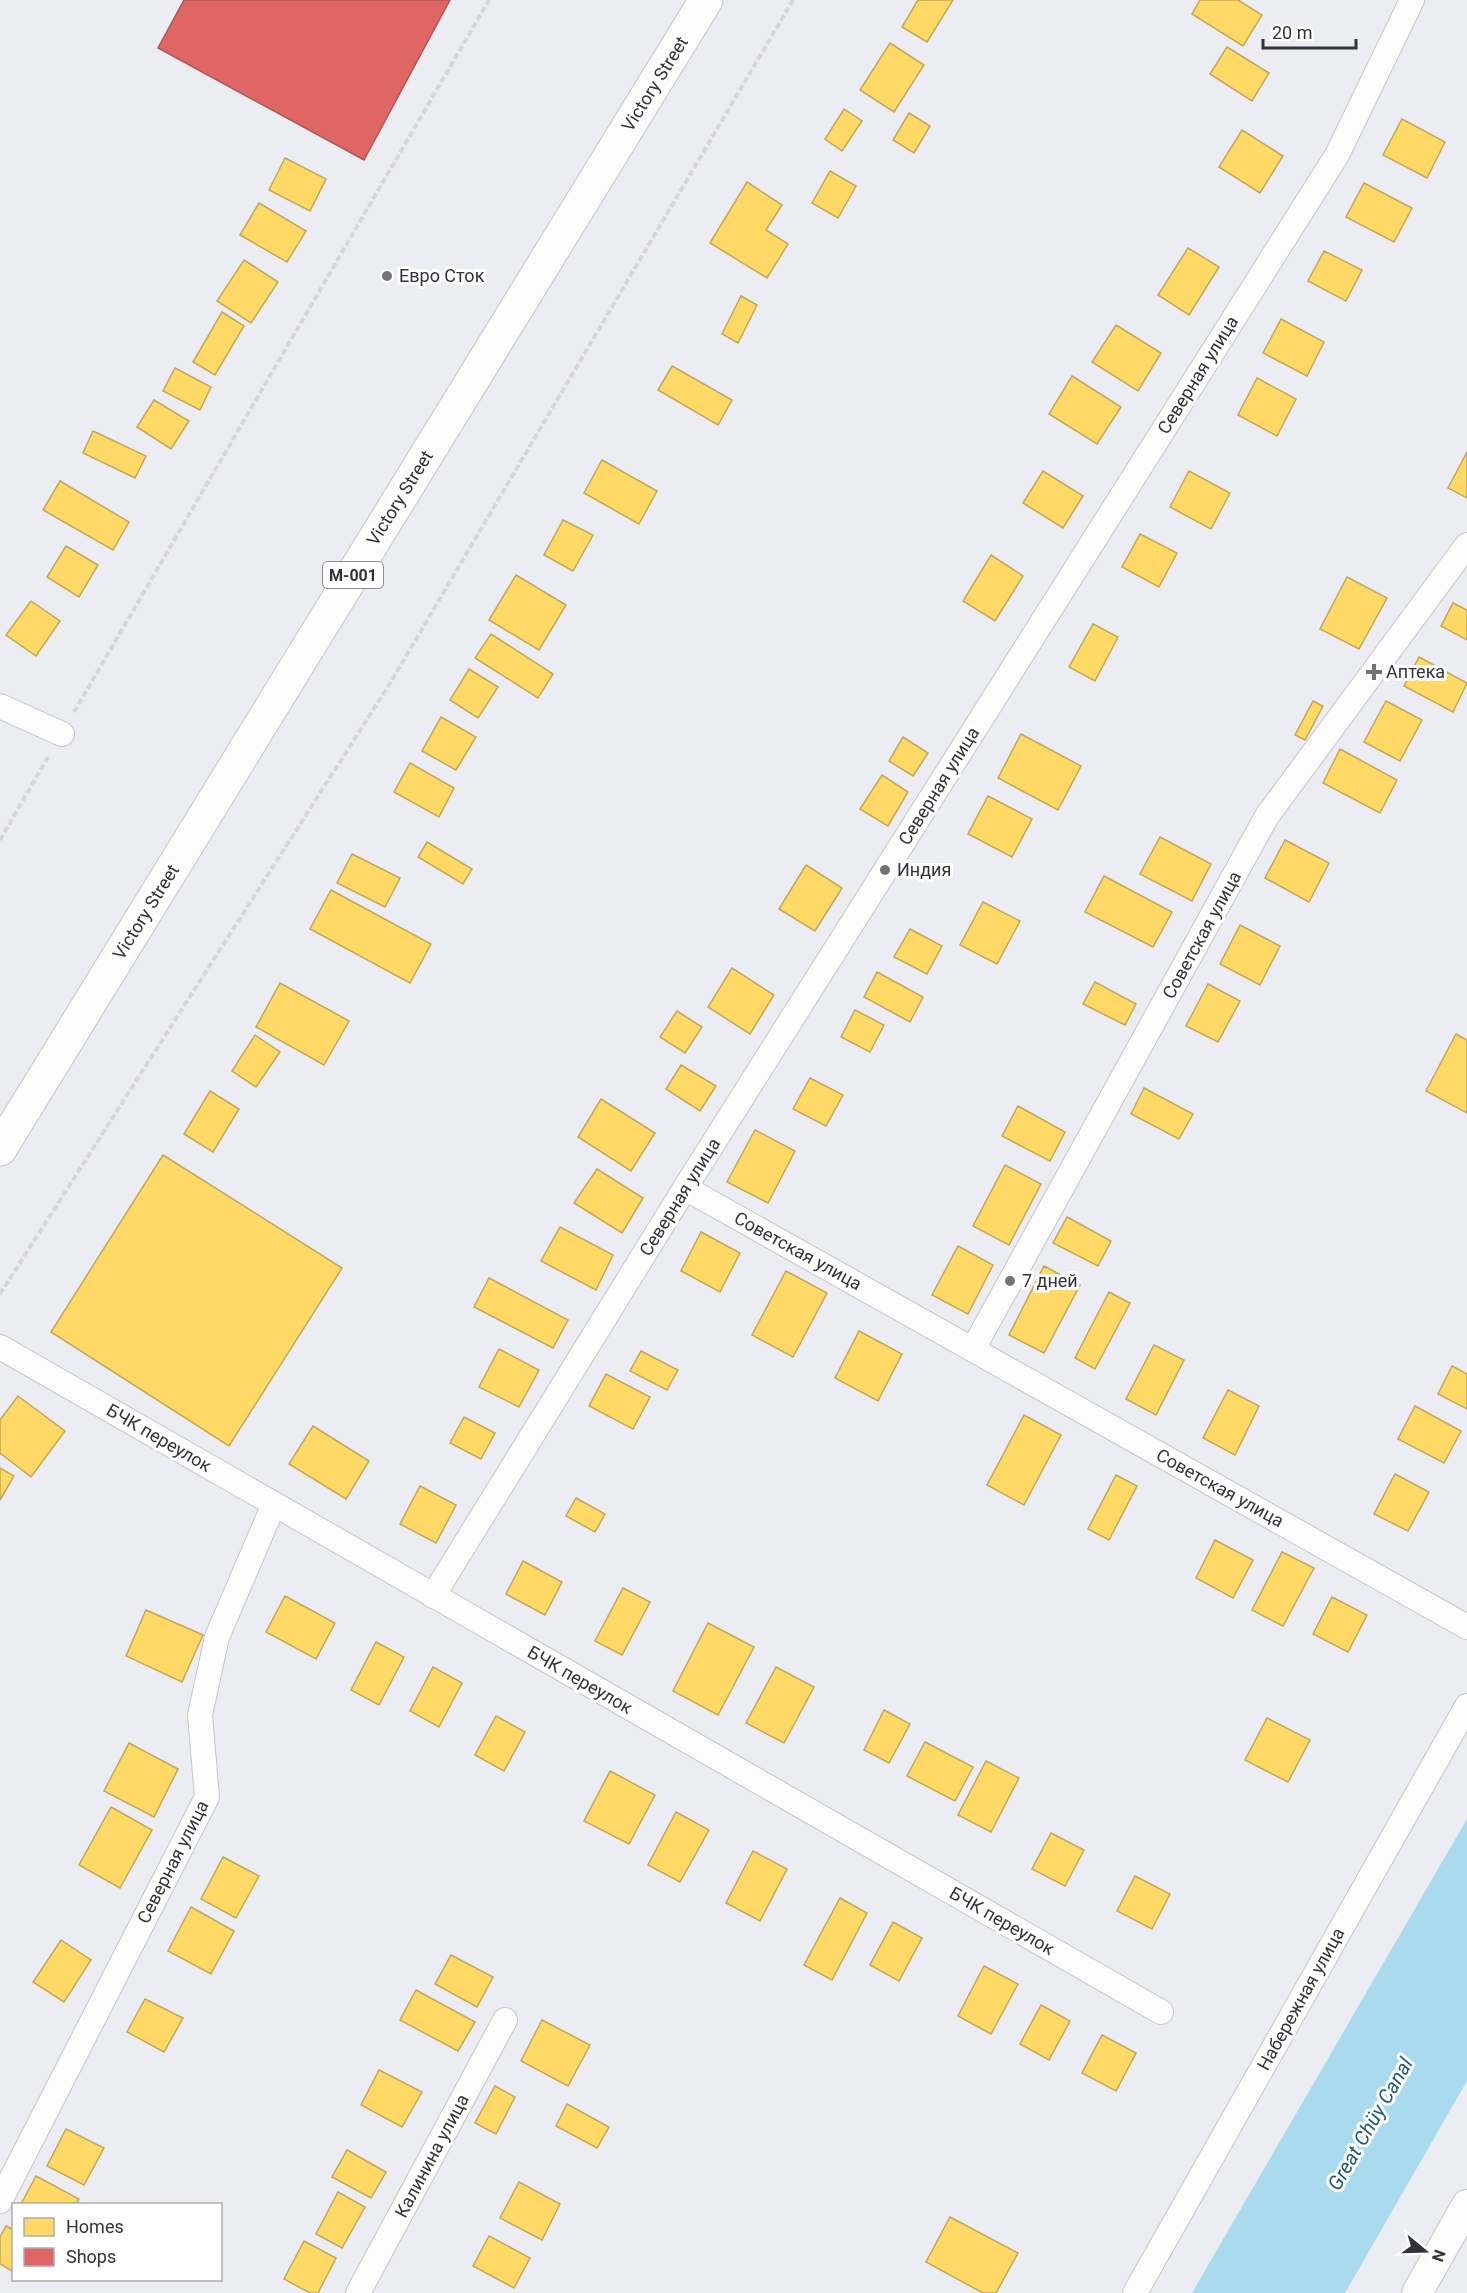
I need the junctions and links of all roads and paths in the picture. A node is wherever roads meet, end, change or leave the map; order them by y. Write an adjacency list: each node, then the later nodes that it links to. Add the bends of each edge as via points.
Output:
1 (489, 0): 7 (path)
2 (706, 0): 9 (main road, Victory Street / М-001)
3 (793, 0): 11 (path, via 389,685)
4 (1412, 0): 10 (street, Северная улица, via 1337,155)
5 (1467, 545): 13 (street, Советская улица, via 1267,816)
6 (0, 706): 7 (street)
7 (62, 734): 8 (path)
8 (0, 840)
9 (0, 1149)
10 (685, 1188): 13 (street, Советская улица); 15 (street, Северная улица)
11 (0, 1294)
12 (0, 1347): 14 (street, БЧК переулок)
13 (973, 1349): 16 (street, Советская улица)
14 (274, 1504): 15 (street, БЧК переулок); 20 (street, Северная улица, via 217,1637 201,1715 207,1797)
15 (433, 1596): 18 (street, БЧК переулок)
16 (1467, 1627)
17 (1467, 1706): 23 (street, Набережная улица)
18 (1161, 2012)
19 (505, 2020): 22 (street, Калинина улица)
20 (0, 2201)
21 (1467, 2205): 24 (street)
22 (358, 2293)
23 (1135, 2293)
24 (1417, 2293)

